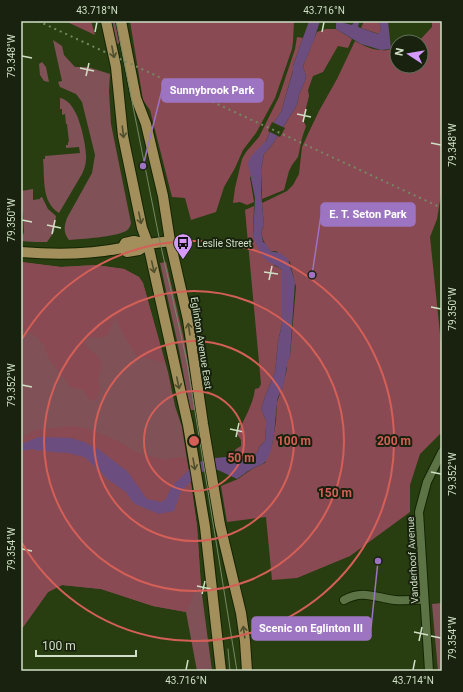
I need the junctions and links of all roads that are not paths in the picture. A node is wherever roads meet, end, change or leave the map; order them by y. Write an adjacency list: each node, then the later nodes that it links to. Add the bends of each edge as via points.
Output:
1 (106, 21): 4 (main road, one-way to 4, via 116,67 123,136 142,228)
2 (121, 21): 3 (main road, Eglinton Avenue East, via 136,98 146,124)
3 (170, 241): 4 (main road); 10 (main road, Eglinton Avenue East, one-way to 3, via 241,613 220,525 188,320)
4 (148, 244): 5 (main road, via 139,250 127,252 122,248 100,253 59,255); 9 (main road, one-way to 9, via 188,425 205,527)
5 (21, 252)
6 (442, 452): 8 (street, Vanderhoof Avenue, via 427,482 419,512)
7 (344, 600): 8 (street, via 358,594 368,594 396,600)
8 (424, 600): 11 (street, Vanderhoof Avenue)
9 (221, 671)
10 (247, 671)
11 (429, 671)

